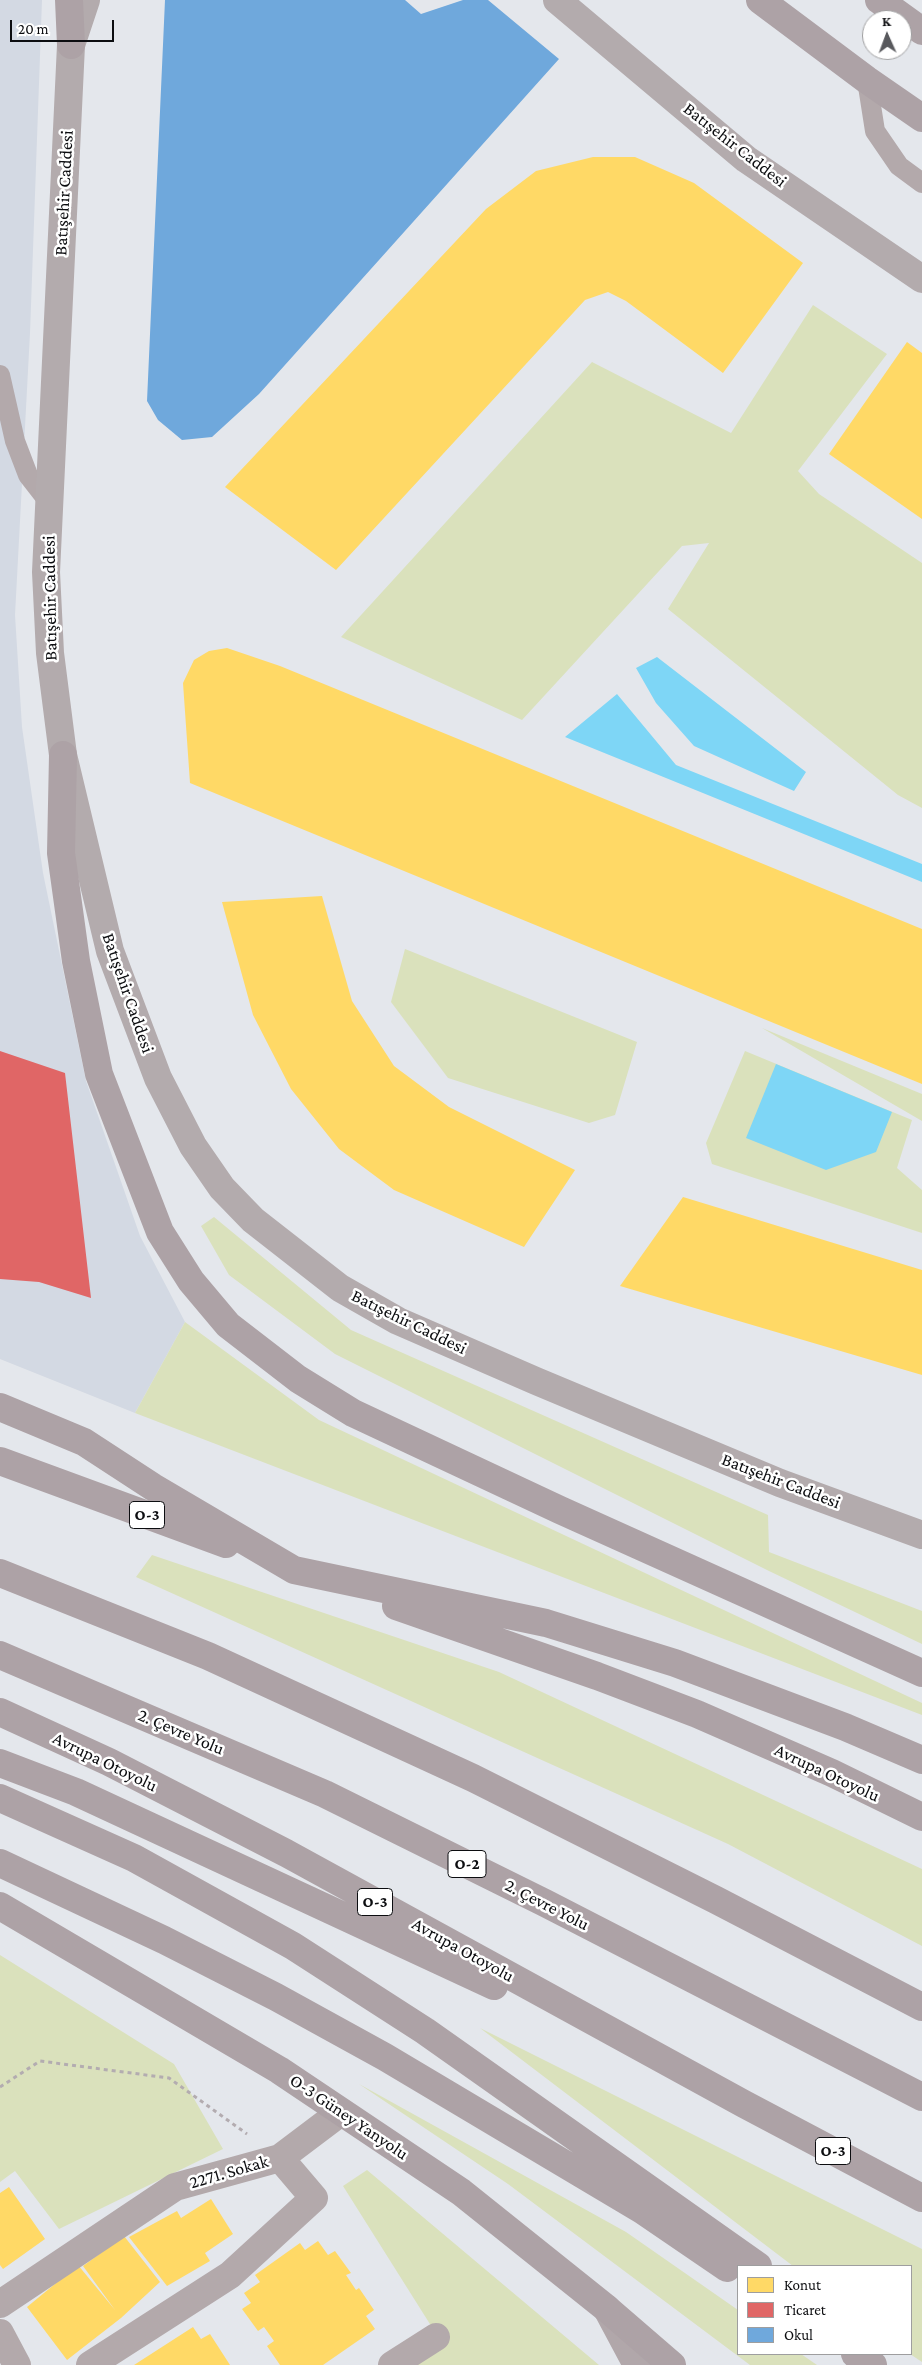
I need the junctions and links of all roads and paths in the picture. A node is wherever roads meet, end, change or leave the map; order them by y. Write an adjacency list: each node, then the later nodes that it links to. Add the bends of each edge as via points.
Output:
1 (69, 0): 7 (highway)
2 (86, 0): 7 (main road, Batışehir Caddesi)
3 (557, 0): 11 (main road, Batışehir Caddesi, via 746,159)
4 (760, 0): 8 (highway)
5 (879, 0): 6 (highway)
6 (922, 31)
7 (71, 45): 13 (main road, Batışehir Caddesi)
8 (867, 80): 9 (highway); 10 (lane, via 875,131 899,166)
9 (922, 118)
10 (922, 183)
11 (922, 278)
12 (0, 375): 13 (lane, via 15,441 28,474)
13 (49, 502): 14 (main road, Batışehir Caddesi, via 46,572 50,653)
14 (63, 755): 17 (main road, Batışehir Caddesi, via 110,951 158,1078 193,1146 222,1188 253,1220 340,1288 398,1321 780,1483); 21 (highway, via 60,853 76,961 99,1074 160,1232 191,1281 228,1325 298,1379 353,1413)
15 (0, 1407): 18 (highway, via 84,1442 153,1487)
16 (0, 1460): 18 (highway, Avrupa Otoyolu / O-3)
17 (922, 1534)
18 (294, 1570): 23 (highway, via 546,1623 675,1663 845,1727); 26 (highway, Avrupa Otoyolu / O-3, via 697,1714)
19 (0, 1573): 29 (highway, via 208,1656 473,1778)
20 (0, 1655): 31 (highway, 2. Çevre Yolu / O-2, via 325,1794)
21 (922, 1673)
22 (0, 1712): 32 (highway, Avrupa Otoyolu / O-3, via 109,1762 286,1853)
23 (922, 1760)
24 (0, 1763): 32 (highway, via 84,1796)
25 (0, 1798): 36 (highway, via 134,1858 293,1946 425,2031)
26 (922, 1817)
27 (0, 1863): 37 (highway, via 164,1940 385,2057 642,2210)
28 (0, 1906): 33 (highway, O-3 Güney Yanyolu, via 279,2070)
29 (922, 2006)
30 (0, 2087): 34 (path, via 40,2061 170,2078)
31 (922, 2097)
32 (744, 2104): 35 (highway, Avrupa Otoyolu / O-3)
33 (341, 2112): 34 (street); 39 (highway, O-3 Güney Yanyolu, via 461,2192)
34 (280, 2158): 38 (street, 2271. Sokak, via 175,2188); 45 (street, 2271. Sokak, via 314,2198 230,2275)
35 (922, 2198)
36 (757, 2265)
37 (737, 2274)
38 (0, 2304)
39 (606, 2308): 47 (street); 48 (highway, O-3 Güney Yanyolu)
40 (0, 2333): 44 (street)
41 (436, 2337): 46 (street)
42 (857, 2355): 49 (highway)
43 (880, 2355): 50 (highway)
44 (17, 2365)
45 (90, 2365)
46 (392, 2365)
47 (637, 2365)
48 (672, 2365)
49 (873, 2365)
50 (894, 2365)

